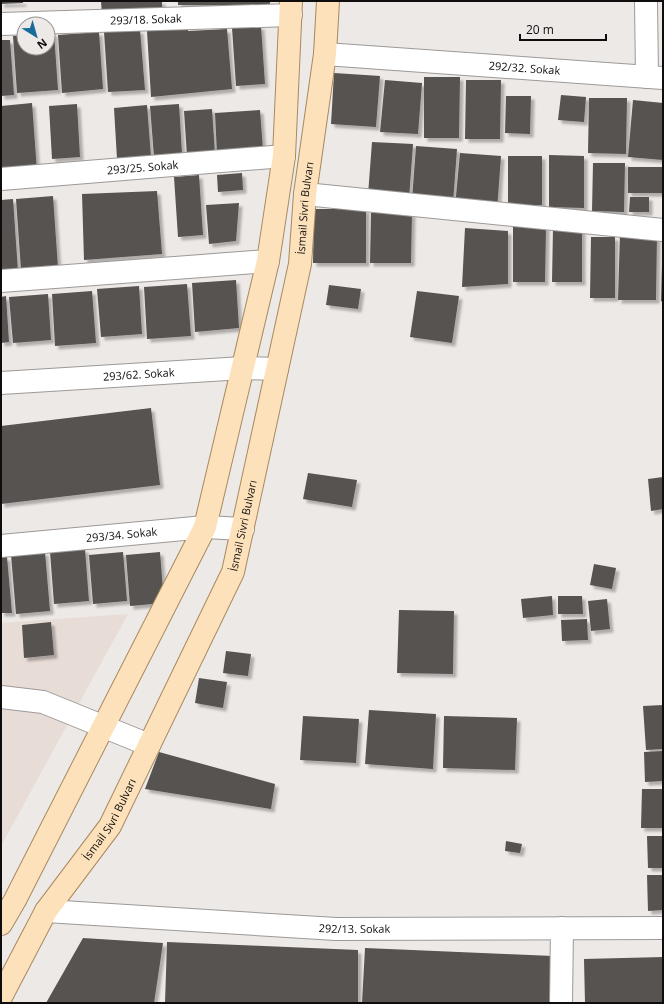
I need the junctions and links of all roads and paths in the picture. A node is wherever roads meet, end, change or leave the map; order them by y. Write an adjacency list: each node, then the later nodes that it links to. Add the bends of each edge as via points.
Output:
1 (328, 1): 5 (main road, İsmail Sivri Bulvarı)
2 (646, 1): 6 (street, 292/32. Sokak)
3 (291, 8): 4 (street, 293/18. Sokak); 7 (main road)
4 (1, 24)
5 (325, 54): 6 (street, 292/32. Sokak); 9 (main road, İsmail Sivri Bulvarı)
6 (655, 77)
7 (284, 156): 8 (street, 293/25. Sokak); 11 (main road)
8 (1, 179)
9 (305, 194): 10 (street); 14 (main road, İsmail Sivri Bulvarı, via 300,264)
10 (663, 230)
11 (268, 261): 12 (street); 13 (main road)
12 (1, 281)
13 (243, 368): 14 (street, 293/62. Sokak); 15 (street, 293/62. Sokak); 16 (main road)
14 (277, 369): 17 (main road, İsmail Sivri Bulvarı)
15 (1, 383)
16 (205, 527): 17 (street, 293/34. Sokak); 18 (street, 293/34. Sokak); 20 (main road)
17 (243, 530): 21 (main road, İsmail Sivri Bulvarı, via 233,572)
18 (1, 546)
19 (1, 697): 20 (street, via 43,702)
20 (103, 727): 21 (street); 23 (main road)
21 (149, 745): 22 (main road, İsmail Sivri Bulvarı, via 110,826)
22 (46, 911): 24 (street, 292/13. Sokak, via 336,928); 26 (main road, İsmail Sivri Bulvarı)
23 (1, 924)
24 (562, 928): 25 (street, 292/13. Sokak); 28 (street)
25 (663, 928)
26 (1, 999): 27 (street)
27 (4, 1003)
28 (562, 1003)

